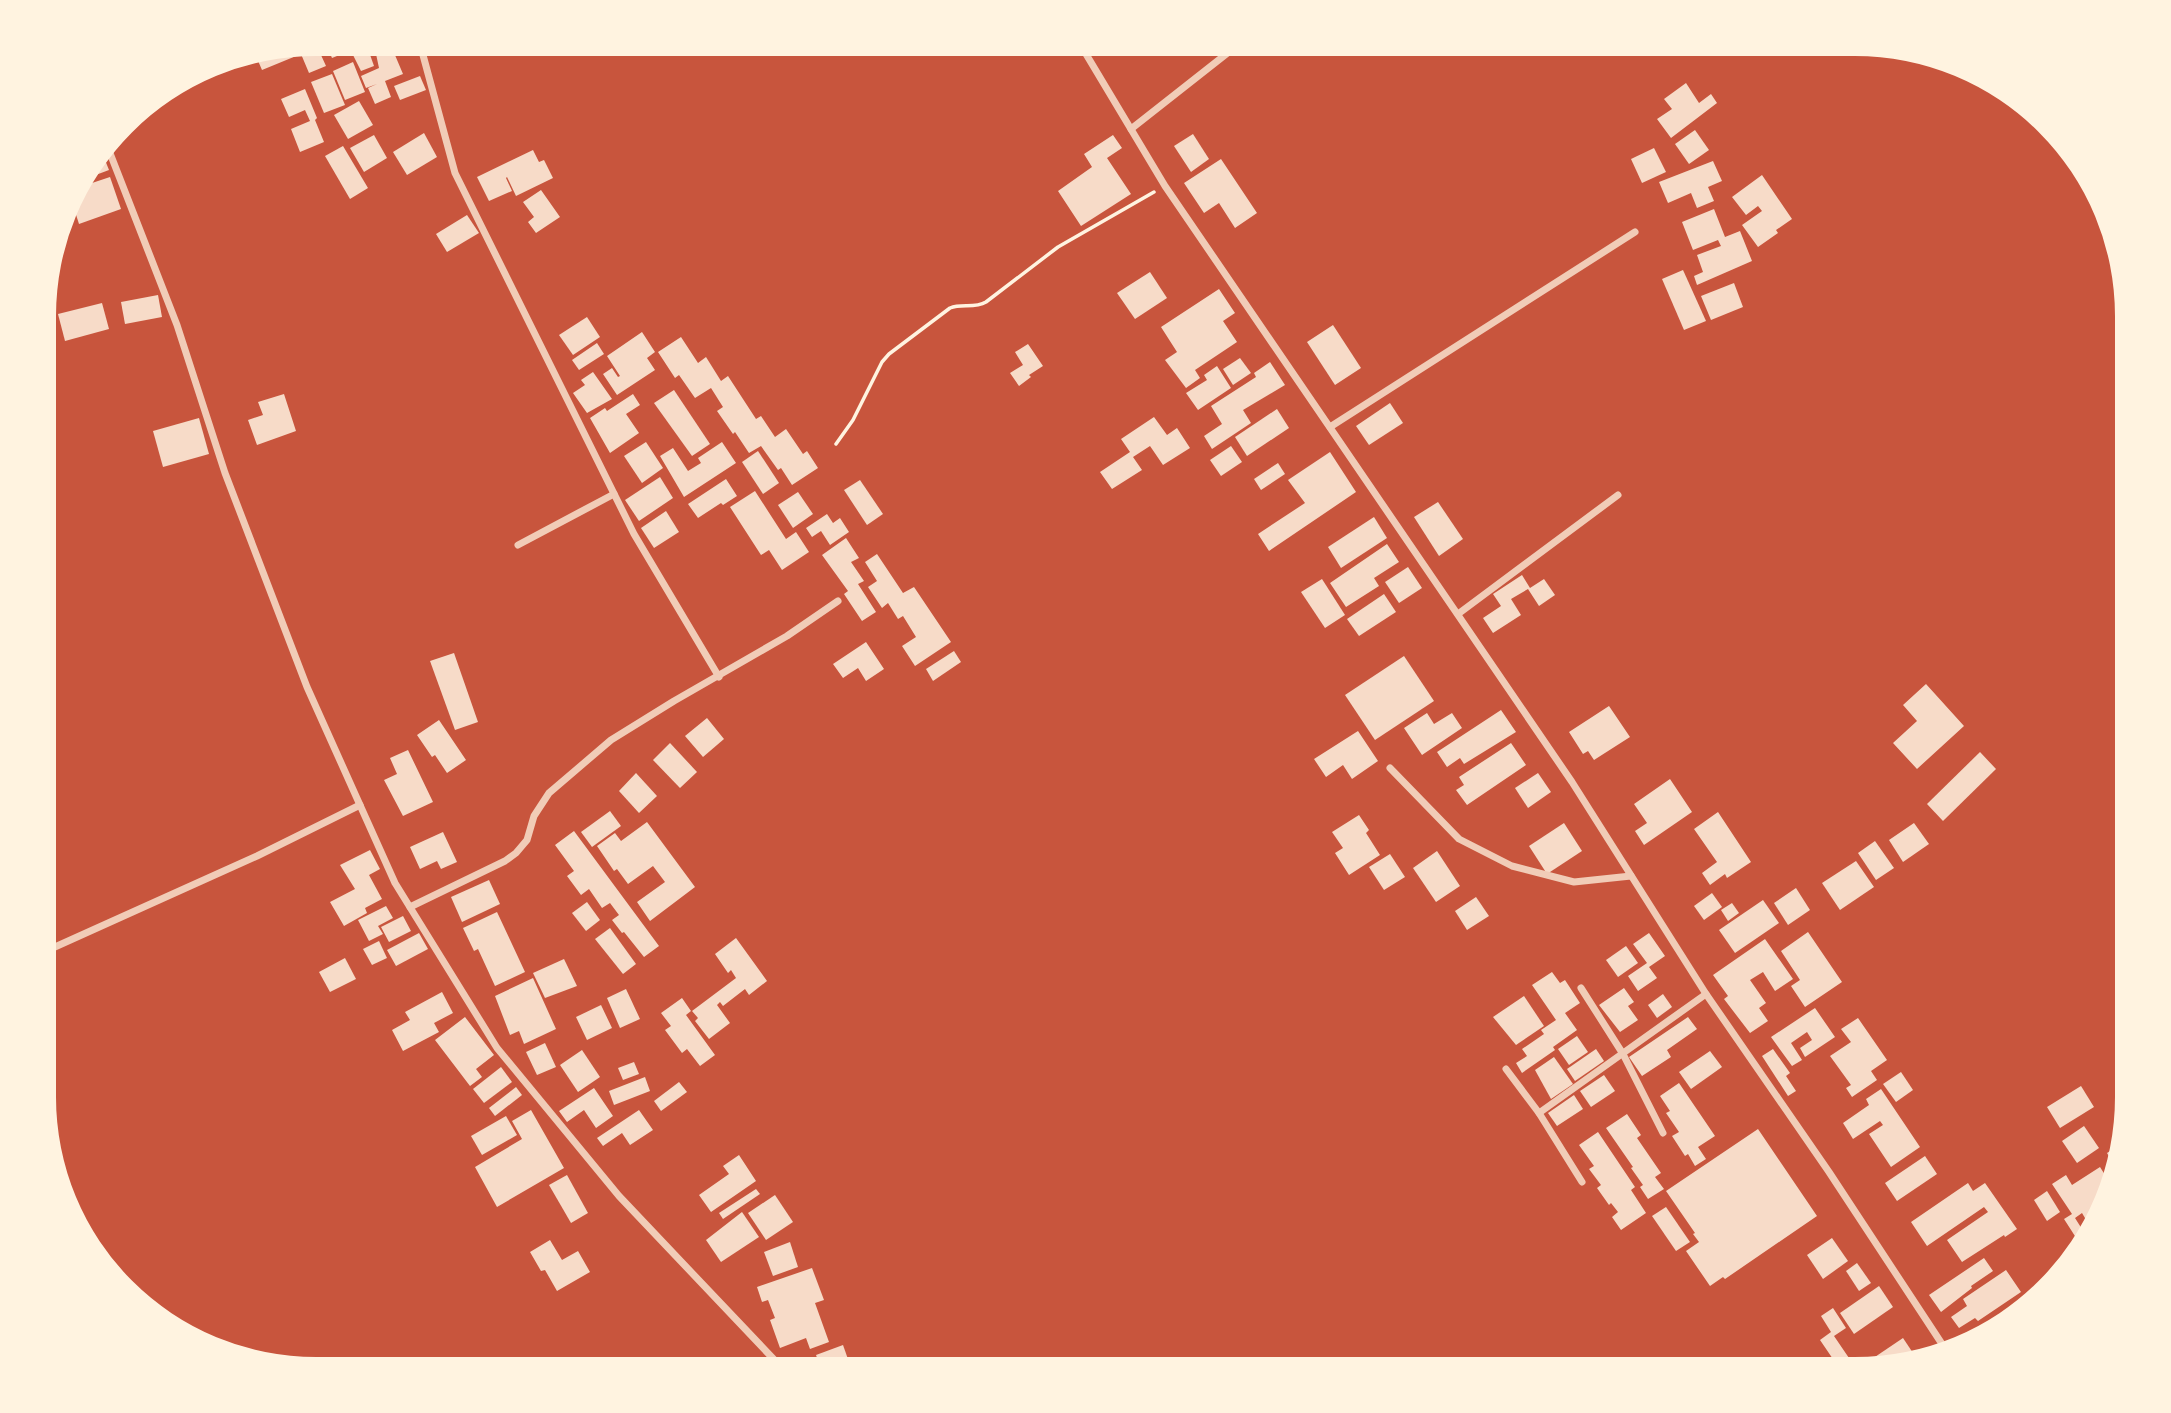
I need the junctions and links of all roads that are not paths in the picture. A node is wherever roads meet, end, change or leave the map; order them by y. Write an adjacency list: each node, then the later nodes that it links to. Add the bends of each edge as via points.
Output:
1 (423, 56): 8 (street, via 455,173)
2 (1087, 56): 4 (street)
3 (1224, 56): 4 (street)
4 (1131, 129): 7 (street)
5 (111, 156): 15 (street, via 307,687)
6 (1635, 232): 7 (street)
7 (1330, 427): 12 (street)
8 (614, 494): 10 (street); 13 (street)
9 (1618, 495): 12 (street)
10 (518, 545)
11 (838, 601): 13 (street)
12 (1458, 614): 16 (street)
13 (719, 677): 17 (street, via 611,740 549,793 516,853)
14 (1390, 768): 16 (street, via 1458,839 1512,866 1574,882)
15 (360, 805): 17 (street); 18 (street)
16 (1631, 876): 20 (street)
17 (410, 907): 27 (street, via 498,1048 571,1140)
18 (56, 946)
19 (1581, 988): 21 (street)
20 (1706, 994): 21 (street); 26 (street)
21 (1623, 1055): 23 (street); 24 (street)
22 (1506, 1069): 23 (street)
23 (1539, 1113): 25 (street)
24 (1663, 1133)
25 (1582, 1182)
26 (1941, 1342)
27 (772, 1357)

